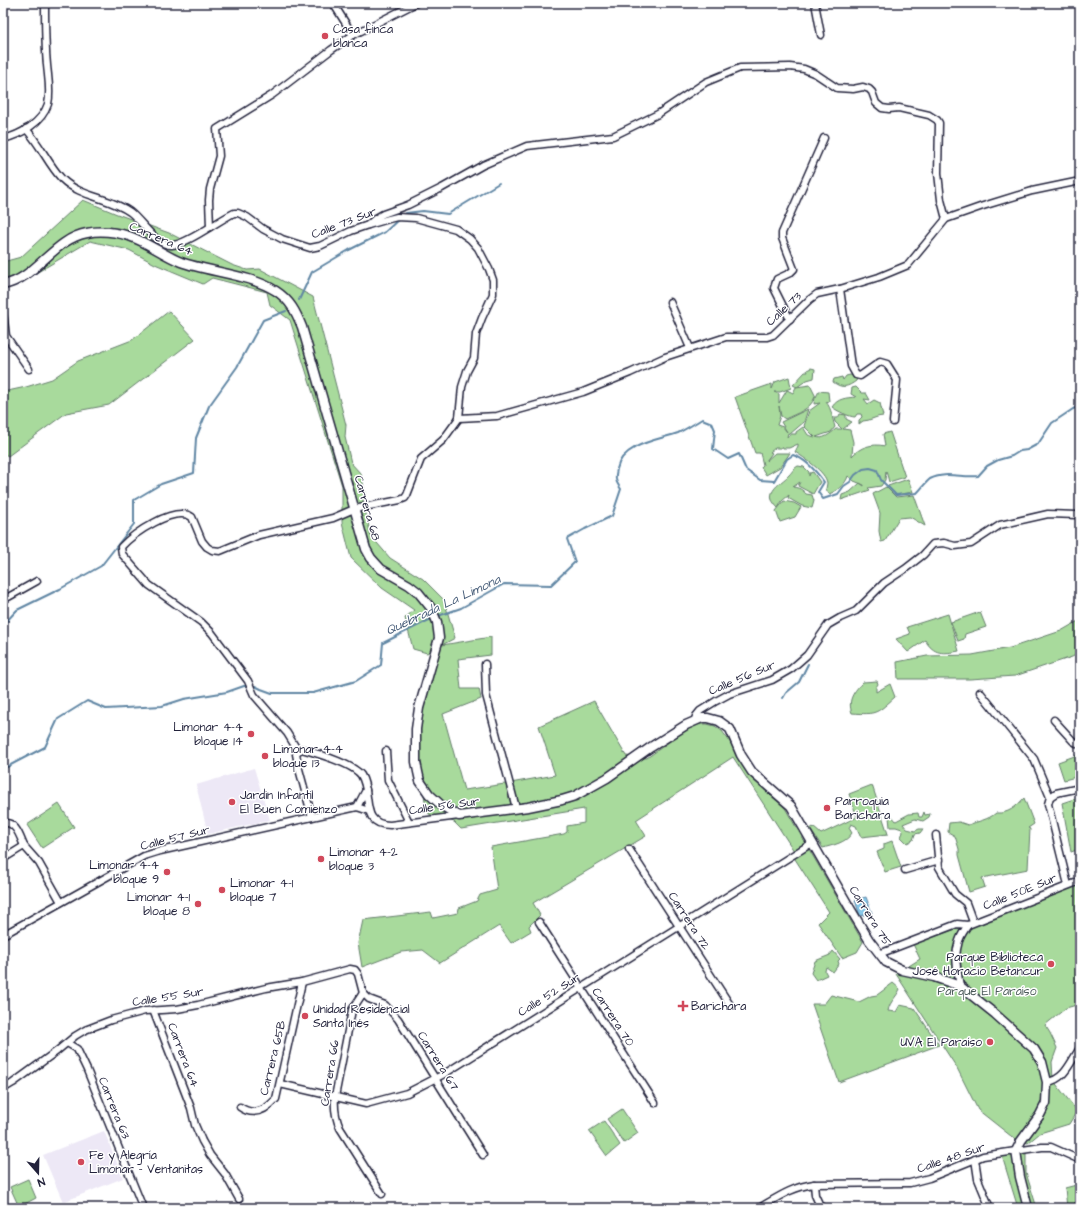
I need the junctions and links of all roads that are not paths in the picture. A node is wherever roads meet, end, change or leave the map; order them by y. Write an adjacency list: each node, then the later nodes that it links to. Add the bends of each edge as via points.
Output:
1 (45, 3): 7 (street, via 48,105 36,122)
2 (333, 3): 5 (street)
3 (416, 3): 5 (street)
4 (815, 3): 6 (street)
5 (353, 35): 13 (street, via 272,95 217,129 219,156 210,188)
6 (821, 35)
7 (26, 130): 9 (street); 13 (street, Calle 73 Sur, via 62,179 77,190 105,199 129,211 162,243 174,245)
8 (824, 138): 19 (street, via 782,233 794,269 777,279 774,288)
9 (3, 139)
10 (1080, 181): 11 (street, via 1032,192)
11 (946, 219): 12 (street, via 938,173 937,120 929,115 899,108 882,108 869,90 863,87 837,88 804,69 745,67 706,82 658,114 613,136 530,146 513,152 408,205 379,215); 16 (street, Calle 73, via 908,265)
12 (368, 225): 13 (street, Calle 73 Sur, via 315,248 282,239 238,213 230,214); 23 (street, Calle 73 Sur, via 389,218 406,217 456,229 464,233 485,260 493,280 493,294 476,334 474,358 462,388)
13 (210, 227)
14 (205, 270): 15 (street, Carrera 64, via 131,237 99,232 75,237 25,276 11,284); 25 (street, Carrera 68, via 263,284 276,291 294,308 302,327)
15 (3, 285)
16 (840, 289): 19 (street, Calle 73, via 817,294); 24 (street, via 853,371 860,376 880,362 884,362 897,380)
17 (670, 302): 21 (street)
18 (3, 311): 20 (street)
19 (790, 319): 21 (street, Calle 73, via 773,335 767,337 726,337)
20 (4, 336): 22 (street)
21 (690, 348): 23 (street, Calle 73, via 583,392 498,416)
22 (29, 369)
23 (459, 418): 25 (street, via 443,440 421,459 404,498)
24 (893, 422)
25 (354, 509): 34 (street, via 333,518 259,535 220,551 207,547 192,517 182,514 159,520 137,533 121,547 122,554 149,585 201,622 212,634 248,681 254,695 287,733); 42 (street, Carrera 68, via 364,544 371,558 427,601 438,622 439,638 418,708 416,762 424,788 441,805)
26 (1080, 514): 31 (street, Calle 56 Sur, via 1048,514 1000,526 971,544 933,544 911,565 884,583 856,612 828,625 807,656 791,669 772,680 729,694 700,711)
27 (37, 581): 28 (street)
28 (3, 600)
29 (485, 664): 40 (street, via 486,695)
30 (980, 692): 38 (street, via 1034,759)
31 (695, 720): 40 (street, Calle 56 Sur, via 575,796); 47 (street, Carrera 75, via 714,719 730,729 741,755 752,772 790,806)
32 (1054, 720): 33 (street, via 1072,741)
33 (1080, 745)
34 (298, 751): 37 (street, via 302,749 328,757 353,769 360,775); 43 (street, via 296,754 299,769)
35 (386, 751): 44 (street, via 388,780)
36 (1080, 788): 38 (street, via 1056,793)
37 (366, 790): 39 (street); 41 (street)
38 (1050, 797): 54 (street, via 1048,804)
39 (356, 807): 41 (street, Calle 57 Sur); 43 (street, Calle 57 Sur)
40 (516, 808): 42 (street, Calle 56 Sur)
41 (369, 811): 44 (street, Calle 56 Sur, via 373,820 382,825)
42 (459, 816): 44 (street, Calle 56 Sur)
43 (312, 817): 55 (street, Calle 57 Sur, via 144,856)
44 (409, 822)
45 (3, 823): 48 (street, via 12,824)
46 (936, 835): 51 (street)
47 (812, 843): 58 (street, Calle 52 Sur); 60 (street, Carrera 75)
48 (24, 846): 50 (street); 55 (street, via 39,863)
49 (629, 850): 58 (street, Carrera 72)
50 (3, 859)
51 (938, 860): 52 (street); 57 (street, via 939,867 955,894 966,904)
52 (905, 870)
53 (1080, 881): 54 (street, Calle 50E Sur)
54 (1068, 885): 57 (street, Calle 50E Sur)
55 (61, 902): 59 (street, Calle 57 Sur)
56 (539, 922): 63 (street, Carrera 70)
57 (970, 924): 60 (street, Calle 50E Sur, via 957,924); 62 (street, via 957,946)
58 (679, 926): 63 (street, Calle 52 Sur); 65 (street, Carrera 72)
59 (3, 935)
60 (879, 954): 62 (street, Carrera 75, via 886,962 902,970)
61 (302, 982): 64 (street, Calle 55 Sur, via 350,969 358,974); 66 (street, Calle 55 Sur, via 177,1009); 71 (street, Carrera 65B)
62 (960, 986): 70 (street, Carrera 75, via 996,1014 1034,1049 1042,1062)
63 (581, 988): 69 (street, Calle 52 Sur); 74 (street, Carrera 70)
64 (363, 994): 69 (street, Carrera 67, via 385,1005 398,1019); 73 (street, Carrera 66, via 352,1010)
65 (730, 1005)
66 (152, 1010): 67 (street, Calle 55 Sur, via 128,1015 85,1030); 82 (street, Carrera 64, via 202,1141)
67 (67, 1043): 72 (street, Calle 55 Sur); 83 (street, Carrera 63, via 77,1049 87,1070)
68 (1080, 1048): 70 (street, via 1062,1077)
69 (436, 1078): 73 (street, Calle 52 Sur, via 407,1093 366,1104); 77 (street, Carrera 67)
70 (1047, 1082): 76 (street, Carrera 75, via 1046,1103)
71 (280, 1084): 73 (street, Calle 52 Sur); 75 (street, Carrera 65B, via 276,1100 269,1107 251,1113)
72 (3, 1089)
73 (335, 1097): 81 (street, Carrera 66, via 335,1118)
74 (655, 1103)
75 (240, 1108)
76 (1016, 1152): 78 (street, Calle 48 Sur); 79 (street, Calle 48 Sur, via 1051,1147); 87 (street)
77 (483, 1155)
78 (975, 1159): 80 (street, Calle 48 Sur, via 910,1183); 86 (street, via 978,1179)
79 (1080, 1160)
80 (814, 1184): 84 (street, Calle 48 Sur, via 785,1192); 85 (street, via 815,1195)
81 (382, 1194)
82 (239, 1199)
83 (143, 1208)
84 (759, 1208)
85 (821, 1208)
86 (990, 1208)
87 (1028, 1208)

